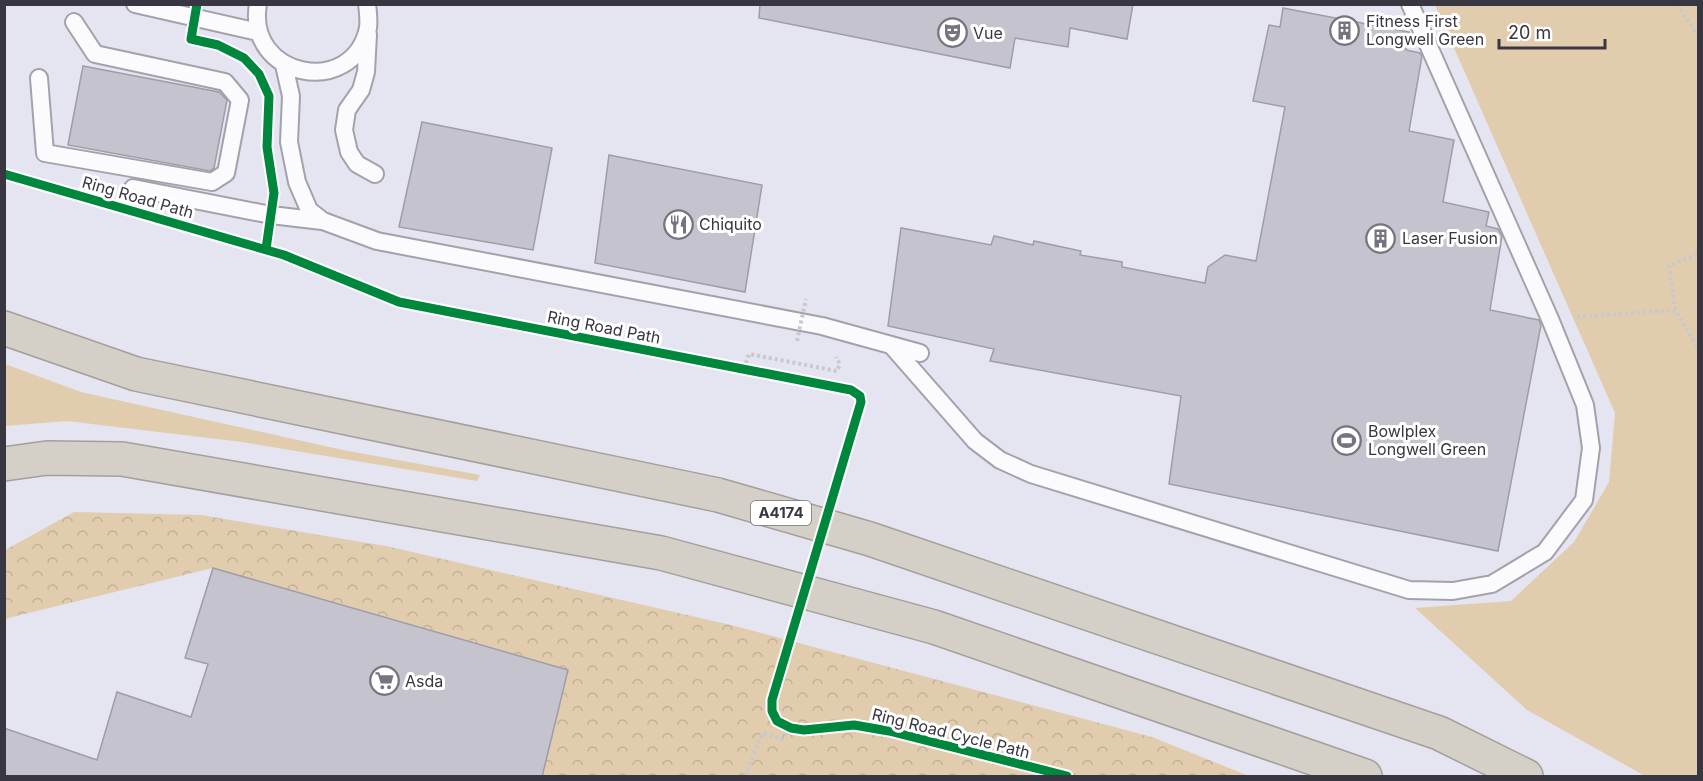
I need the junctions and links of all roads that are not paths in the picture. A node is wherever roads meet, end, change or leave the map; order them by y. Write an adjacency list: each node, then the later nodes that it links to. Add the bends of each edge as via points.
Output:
1 (135, 4): 7 (lane)
2 (258, 4): 7 (lane)
3 (367, 4): 6 (lane)
4 (1410, 4): 14 (lane, via 1585,405 1592,448 1584,500 1545,552 1492,584 1453,591 1409,590 1031,474 1000,460 975,441)
5 (74, 22): 9 (lane, via 95,54 225,82 240,99 226,173 212,182 45,153)
6 (368, 27): 8 (lane, via 361,46 339,66 301,72); 10 (lane, via 366,72 361,90 348,110 344,130 349,152 357,164)
7 (258, 32): 8 (lane, via 268,51)
8 (284, 65): 12 (lane, via 291,96 289,142 297,182 309,210)
9 (39, 78)
10 (375, 174)
11 (133, 188): 12 (lane)
12 (323, 221): 14 (lane, via 377,241 822,326)
13 (4, 328): 18 (highway, A4174, via 136,374 718,495 870,539 1439,733)
14 (891, 345): 15 (lane)
15 (920, 353)
16 (4, 464): 17 (highway, via 47,458 122,459 661,553 934,627)
17 (1365, 777)
18 (1526, 777)

